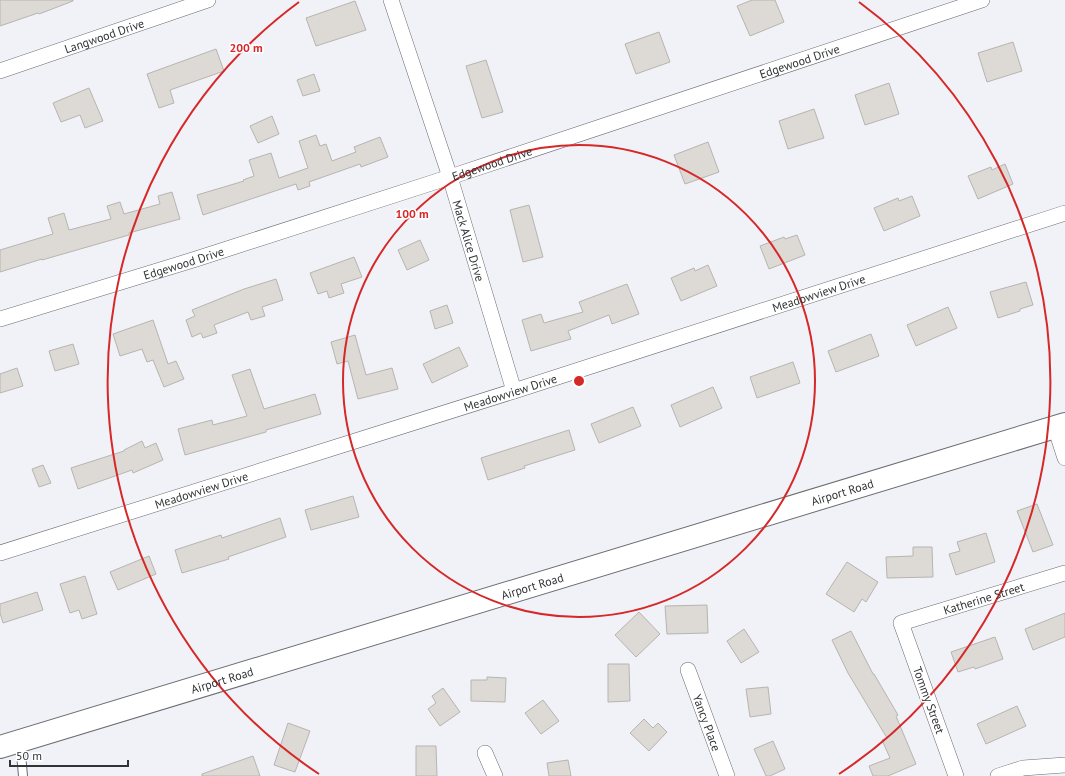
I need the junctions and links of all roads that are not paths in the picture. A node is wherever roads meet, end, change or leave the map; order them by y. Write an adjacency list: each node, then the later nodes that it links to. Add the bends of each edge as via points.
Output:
1 (208, 0): 4 (street, Langwood Drive)
2 (391, 0): 5 (street, Mack Alice Drive)
3 (982, 0): 5 (street, Edgewood Drive)
4 (0, 70)
5 (450, 177): 7 (street, Edgewood Drive); 8 (street, Mack Alice Drive)
6 (1065, 213): 8 (street, Meadowview Drive)
7 (0, 319)
8 (514, 391): 11 (street, Meadowview Drive)
9 (1060, 425): 10 (street); 15 (highway, Airport Road)
10 (1065, 458)
11 (0, 553)
12 (1065, 573): 13 (street, Katherine Street)
13 (902, 623): 21 (street, Tommy Street)
14 (688, 670): 20 (street, Yancy Place)
15 (10, 744): 18 (lane)
16 (485, 753): 19 (street)
17 (1065, 765): 22 (street, via 1023,768)
18 (22, 776)
19 (495, 776)
20 (727, 776)
21 (956, 776)
22 (998, 776)

